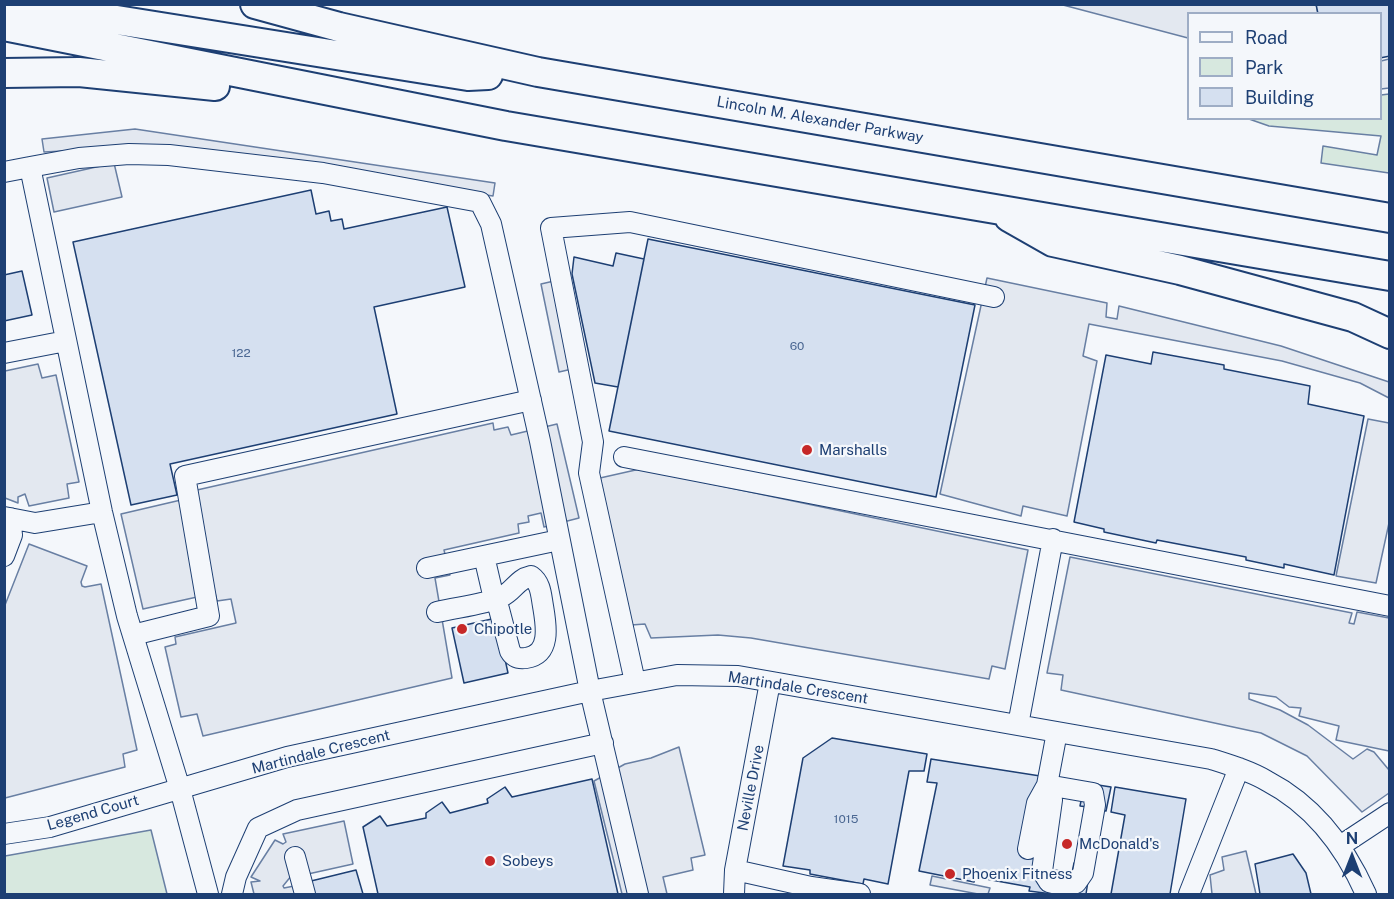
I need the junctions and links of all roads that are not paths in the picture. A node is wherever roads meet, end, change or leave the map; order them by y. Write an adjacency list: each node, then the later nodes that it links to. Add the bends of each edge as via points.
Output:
1 (16, 4): 4 (highway, via 468,76)
2 (255, 4): 4 (highway, Lincoln M. Alexander Parkway)
3 (4, 26): 6 (highway)
4 (538, 72): 9 (highway, Lincoln M. Alexander Parkway)
5 (4, 73): 6 (highway, via 79,72 184,81)
6 (506, 126): 11 (highway)
7 (30, 167): 8 (street); 16 (street); 18 (street, via 79,158 169,155 323,173 480,202 491,224)
8 (4, 172)
9 (1269, 197): 10 (highway, via 1316,190); 12 (highway, Lincoln M. Alexander Parkway)
10 (1389, 199)
11 (994, 209): 13 (highway); 15 (highway, via 1053,242 1180,270 1353,317)
12 (1389, 219)
13 (1389, 276)
14 (994, 297): 30 (street, via 630,222 550,228 593,442 589,473)
15 (1389, 334)
16 (66, 341): 17 (street); 20 (street)
17 (4, 353)
18 (531, 400): 23 (street); 29 (street, via 185,476 209,616)
19 (624, 457): 22 (street)
20 (102, 512): 21 (street, via 35,523); 29 (street)
21 (7, 518): 24 (street, via 12,535)
22 (1053, 539): 27 (street); 33 (street)
23 (559, 540): 25 (street); 32 (street)
24 (4, 556)
25 (484, 556): 26 (street); 28 (street, via 502,595)
26 (427, 568)
27 (1389, 606)
28 (437, 612)
29 (133, 635): 38 (street)
30 (635, 682): 31 (street, Martindale Crescent, via 677,675 712,675); 32 (street, Martindale Crescent)
31 (770, 682): 33 (street, Martindale Crescent); 44 (street, Neville Drive)
32 (590, 691): 35 (street); 38 (street, Martindale Crescent, via 287,757)
33 (1018, 725): 34 (street, Martindale Crescent)
34 (1057, 732): 36 (street, Martindale Crescent, via 1211,759); 37 (street)
35 (603, 743): 46 (street, via 297,810 258,828); 48 (street)
36 (1239, 768): 41 (street, Martindale Crescent, via 1289,794 1319,820); 51 (street)
37 (1047, 785): 37 (street, via 1052,800 1042,871 1049,882 1065,886 1076,883 1083,873 1095,805 1093,793); 42 (street, via 1037,803)
38 (180, 789): 40 (street, Legend Court, via 50,827); 45 (street)
39 (1389, 813): 41 (street)
40 (4, 834)
41 (1340, 846): 52 (street, Martindale Crescent)
42 (1028, 849)
43 (296, 857): 47 (street)
44 (735, 870): 49 (street, Neville Drive); 50 (street)
45 (208, 894)
46 (232, 894)
47 (305, 894)
48 (638, 894)
49 (734, 894)
50 (860, 894)
51 (1189, 894)
52 (1366, 894)

